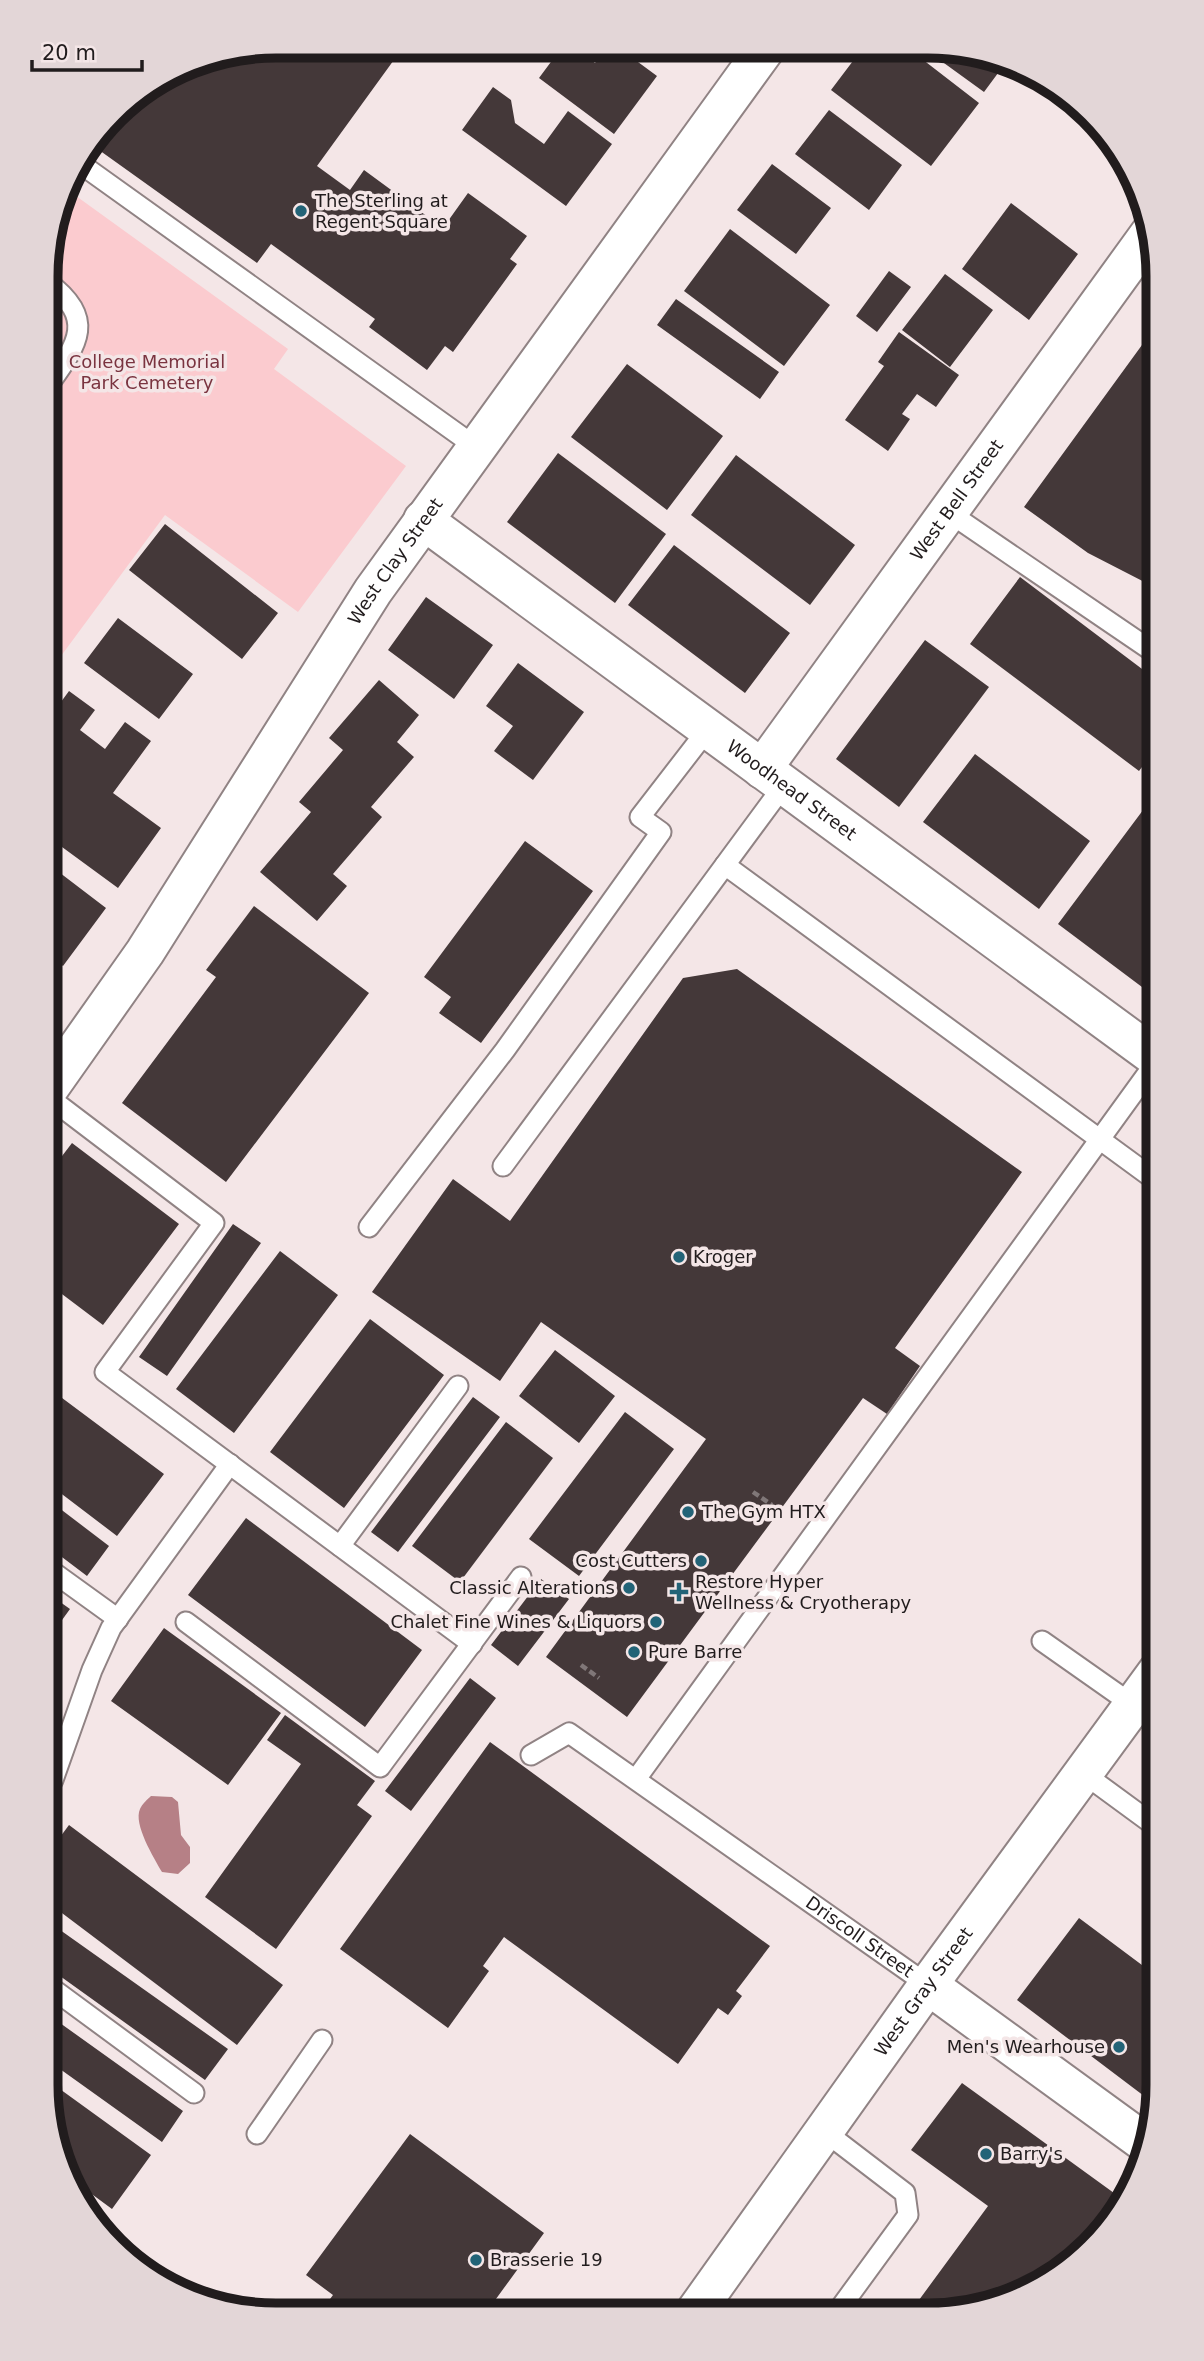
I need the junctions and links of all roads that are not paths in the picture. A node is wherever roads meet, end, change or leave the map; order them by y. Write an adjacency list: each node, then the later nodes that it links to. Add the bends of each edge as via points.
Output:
1 (758, 58): 6 (street, West Clay Street)
2 (86, 168): 6 (lane)
3 (1143, 243): 7 (street, West Bell Street)
4 (58, 290): 5 (lane, via 74,308 79,327 73,350)
5 (58, 371)
6 (476, 447): 8 (street, West Clay Street)
7 (948, 512): 9 (lane); 11 (street, West Bell Street)
8 (423, 520): 10 (street, Woodhead Street); 14 (street, West Clay Street, via 373,591 145,952)
9 (1146, 647)
10 (708, 729): 11 (street, Woodhead Street); 20 (lane, via 640,817 661,832 505,1050)
11 (773, 777): 12 (lane); 13 (street, Woodhead Street)
12 (725, 865): 17 (lane); 18 (lane)
13 (1146, 1050)
14 (58, 1075)
15 (1146, 1076): 17 (lane)
16 (58, 1104): 22 (lane, via 214,1223 105,1372)
17 (1100, 1139): 19 (lane); 35 (lane)
18 (503, 1166)
19 (1146, 1173)
20 (369, 1227)
21 (458, 1386): 23 (lane)
22 (230, 1464): 23 (lane); 26 (lane)
23 (340, 1546): 29 (lane)
24 (58, 1576): 26 (lane)
25 (521, 1577): 29 (lane)
26 (118, 1619): 33 (lane, via 92,1670)
27 (186, 1622): 29 (lane, via 380,1768)
28 (1042, 1642): 31 (lane)
29 (472, 1644)
30 (1146, 1687): 31 (street, West Gray Street)
31 (1133, 1705): 34 (street, West Gray Street)
32 (531, 1755): 35 (lane, Driscoll Street, via 569,1733)
33 (58, 1766)
34 (1083, 1773): 36 (lane); 37 (street, West Gray Street)
35 (636, 1779): 37 (lane, Driscoll Street)
36 (1146, 1819)
37 (928, 1985): 41 (street, West Gray Street); 43 (street, Driscoll Street)
38 (58, 1993): 40 (lane)
39 (321, 2040): 42 (lane)
40 (194, 2093)
41 (824, 2131): 44 (street, West Gray Street); 45 (lane, via 905,2193 908,2215)
42 (257, 2134)
43 (1139, 2139)
44 (701, 2303)
45 (844, 2303)

